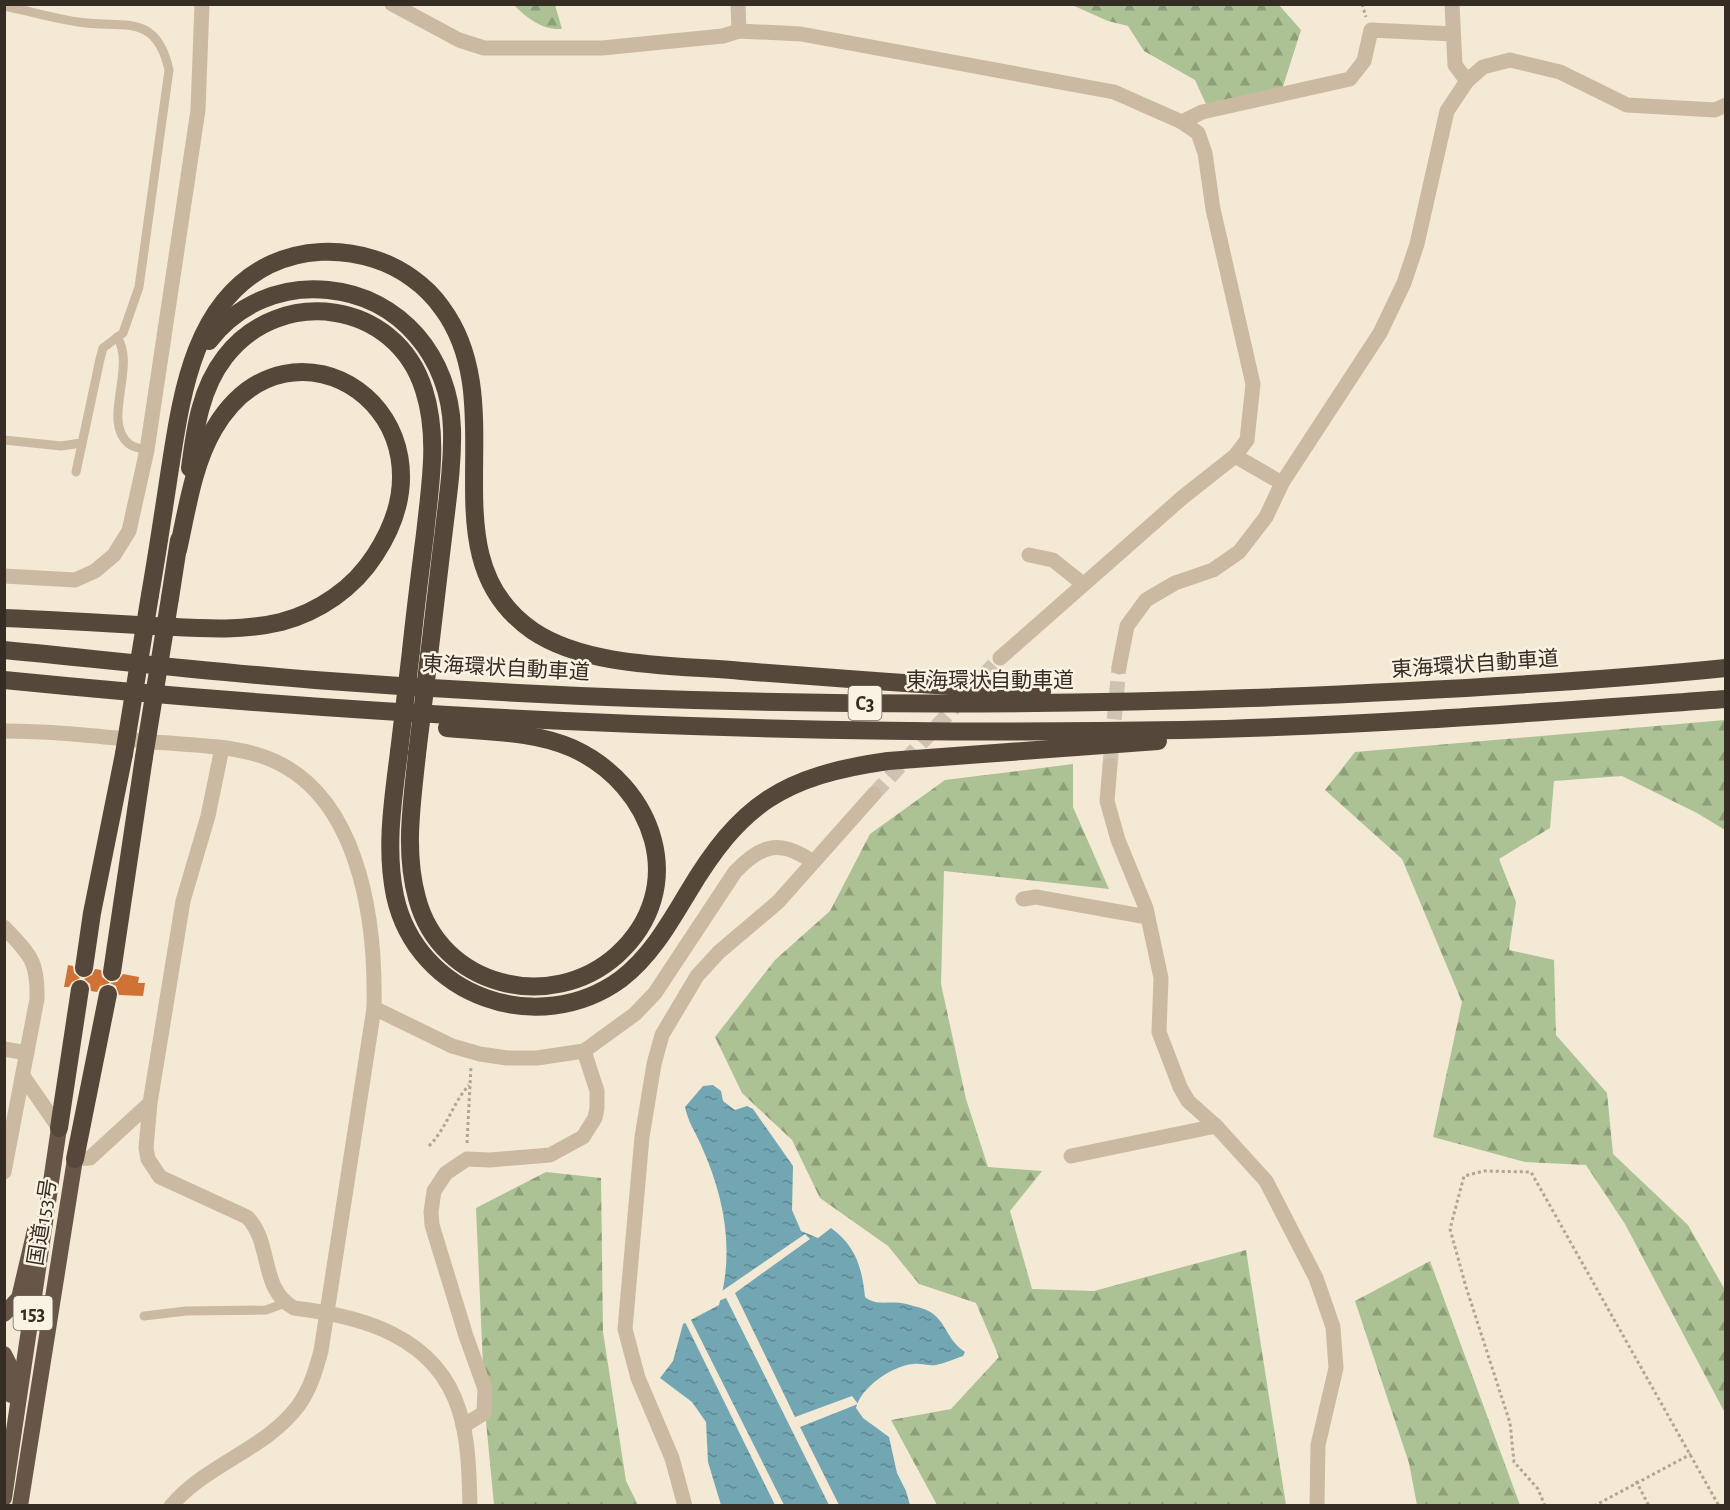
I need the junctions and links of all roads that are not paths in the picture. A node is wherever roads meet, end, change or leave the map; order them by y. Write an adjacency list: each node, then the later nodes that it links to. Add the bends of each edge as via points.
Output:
1 (202, 4): 15 (street, via 198,110)
2 (392, 4): 6 (street, via 459,40 484,48 602,48)
3 (738, 4): 6 (street)
4 (1452, 4): 7 (street)
5 (4, 6): 11 (lane, via 81,23 132,23 148,31 164,48 169,70 139,287 123,333)
6 (739, 31): 10 (street, via 801,34 1114,92)
7 (1454, 34): 8 (street, via 1455,65); 10 (street, via 1371,30 1364,61 1350,79 1202,112)
8 (1467, 81): 9 (street, via 1484,67 1510,60 1560,72 1627,105 1715,110); 18 (street, via 1447,111 1417,244 1404,283 1380,333)
9 (1725, 105)
10 (1182, 122): 16 (street, via 1197,133 1205,153 1213,209 1253,384 1247,440)
11 (117, 337): 14 (lane, via 103,348 99,359); 15 (lane, via 122,343 124,362 118,428 129,445)
12 (185, 385): 30 (highway, via 211,320 253,274 291,256 315,252 363,255 384,262 421,285 437,300 460,337 472,379 479,554 493,590 519,621 556,644 603,657 642,662 881,682 1048,692); 35 (highway, bridge, via 205,346 236,313 266,298 296,290 338,291 376,302 408,325 422,341 443,380 452,427 450,481 429,656); 42 (highway, bridge)
13 (4, 440): 14 (lane, via 62,446)
14 (81, 443): 17 (lane)
15 (147, 450): 21 (street, via 129,531 114,555 95,571 75,580)
16 (1235, 456): 18 (street); 22 (street)
17 (76, 471)
18 (1282, 483): 26 (street, via 1266,517 1239,552 1213,570 1175,583 1146,600 1127,626)
19 (178, 550): 23 (highway, via 205,448 226,412 255,386 272,378 312,372 331,376 365,394 379,407 397,441 402,481 393,523 359,576 314,609 282,621 236,628); 35 (highway, bridge, via 198,418 224,358 253,330 289,313 328,311 362,320 392,340 415,369 432,429 431,478 411,651); 43 (highway, bridge)
20 (1029, 555): 22 (street, via 1053,560)
21 (4, 576)
22 (1083, 584): 25 (street)
23 (4, 618)
24 (4, 650): 30 (highway, 東海環状自動車道 / C3, via 313,680 673,699 1019,703)
25 (1000, 658)
26 (1119, 667)
27 (1725, 668): 30 (highway, 東海環状自動車道 / C3)
28 (4, 680): 29 (highway, C3)
29 (104, 690): 32 (highway, C3, via 443,716 674,728 995,732); 35 (highway, via 166,702 519,735 569,747 625,785 640,804 650,827 656,849 654,891 632,940 601,968 544,988 524,988 485,977 452,954 425,921 413,880)
30 (1342, 694)
31 (1725, 699): 32 (highway, C3)
32 (1342, 725): 35 (highway, via 888,761 853,766 802,781 762,802 728,833 652,948 621,979 585,998 544,1008 505,1005 469,992 434,967 410,935 396,898 390,853)
33 (4, 731): 34 (street, via 45,731)
34 (222, 748): 46 (street, via 256,754 278,764 314,790 341,826 364,889 371,927); 51 (street, via 208,816 183,902)
35 (408, 753)
36 (1110, 765): 40 (street, via 1107,801)
37 (873, 794): 38 (street)
38 (813, 862): 48 (street, via 785,848 771,847 746,861 655,993 635,1014); 68 (street, via 778,902 697,976 662,1035 648,1094 625,1329 638,1378 672,1458)
39 (1023, 899): 40 (street, via 1036,897)
40 (1148, 917): 52 (street, via 1161,978 1159,1032 1188,1101)
41 (4, 927): 49 (street, via 35,965 37,999)
42 (84, 968)
43 (112, 972)
44 (80, 989): 53 (highway)
45 (108, 993): 55 (highway)
46 (374, 1008): 48 (street, via 474,1053 507,1059); 58 (street)
47 (4, 1049): 49 (street)
48 (584, 1050): 62 (street, via 597,1091 597,1108 583,1137 550,1155 467,1159 453,1167 434,1191 431,1212 440,1257 486,1389 484,1413)
49 (27, 1053): 50 (street)
50 (23, 1076): 53 (street); 56 (street)
51 (150, 1103): 55 (street, via 90,1158); 57 (street, via 146,1149 153,1169 170,1183 247,1217 255,1225 272,1286)
52 (1216, 1126): 54 (street); 69 (street, via 1266,1181 1316,1278 1333,1327 1336,1368 1318,1445)
53 (59, 1128): 59 (highway, 153, via 24,1284 19,1298); 64 (highway, 国道153号 / 153)
54 (1071, 1156)
55 (75, 1159): 65 (highway, 国道153号 / 153)
56 (4, 1172)
57 (285, 1303): 58 (street, via 294,1308); 60 (lane, via 266,1310)
58 (327, 1312): 62 (street, via 377,1325 411,1346 442,1378 459,1408); 66 (street, via 321,1351 299,1405 275,1430 194,1484)
59 (4, 1314)
60 (144, 1316)
61 (4, 1354): 63 (highway, 153, via 12,1370 12,1385)
62 (463, 1425): 67 (street)
63 (4, 1450)
64 (4, 1498)
65 (20, 1506)
66 (171, 1506)
67 (470, 1506)
68 (685, 1506)
69 (1317, 1506)

